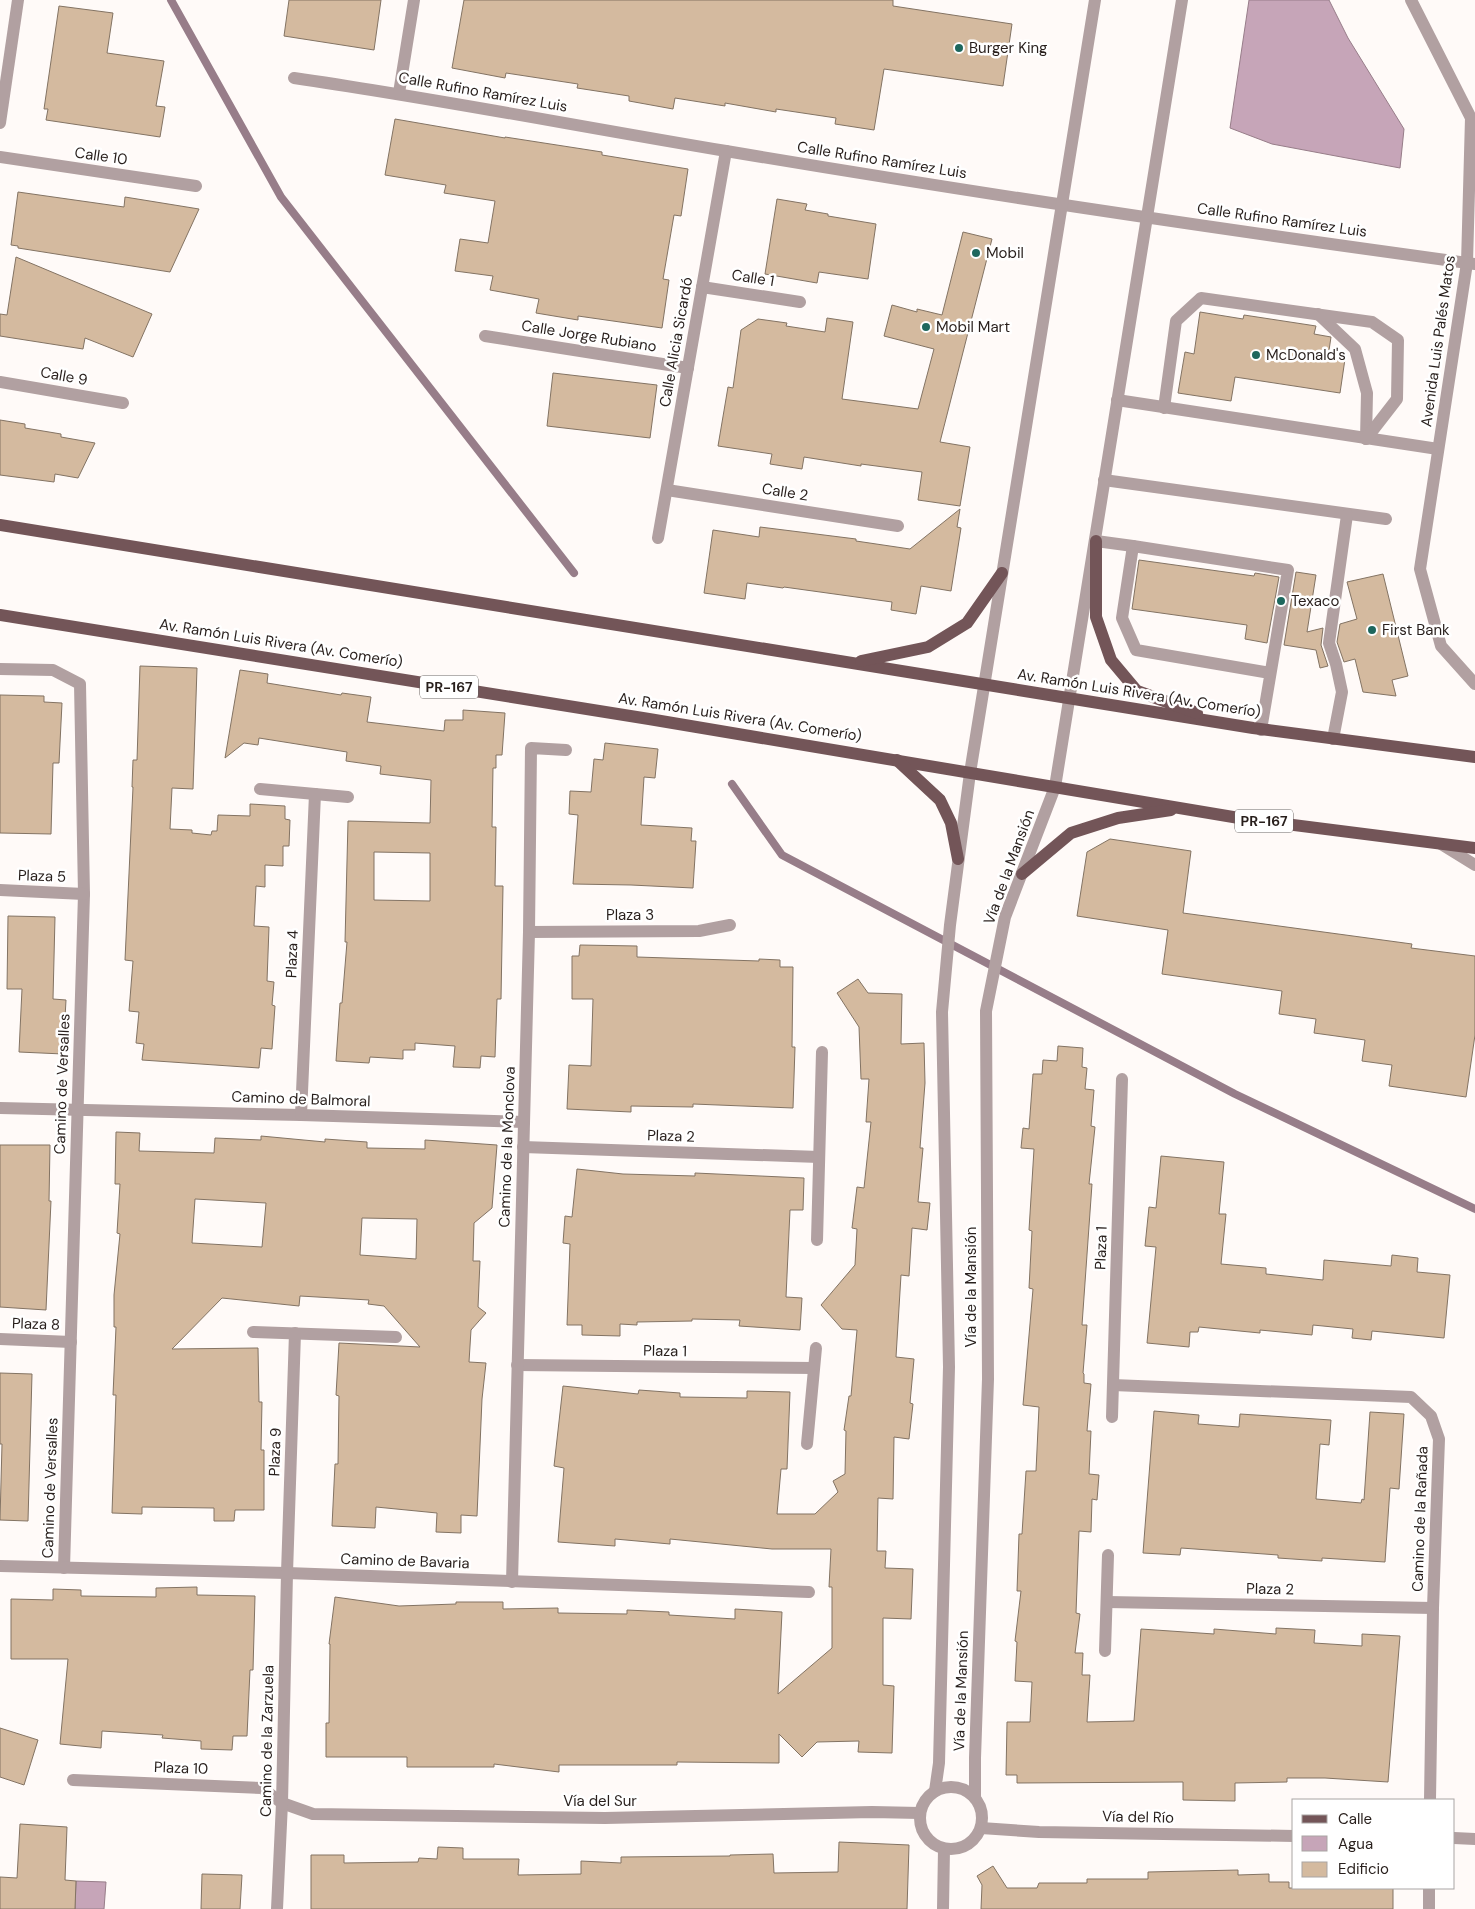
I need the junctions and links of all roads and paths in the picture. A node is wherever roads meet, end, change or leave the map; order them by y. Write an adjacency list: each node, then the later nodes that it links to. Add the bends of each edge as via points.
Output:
1 (18, 0): 8 (street)
2 (414, 0): 7 (street)
3 (1095, 0): 12 (street, Vía de la Mansión)
4 (1182, 0): 13 (street, Vía de la Mansión)
5 (1411, 0): 14 (street, Avenida Luis Palés Matos, via 1471,118)
6 (294, 78): 7 (street, Calle Rufino Ramírez Luis)
7 (399, 93): 9 (street, Calle Rufino Ramírez Luis)
8 (0, 123)
9 (726, 151): 12 (street, Calle Rufino Ramírez Luis); 15 (street, Calle Alicia Sicardó)
10 (0, 157): 11 (street, Calle 10)
11 (196, 186)
12 (1062, 205): 13 (street, Calle Rufino Ramírez Luis); 35 (street, Vía de la Mansión)
13 (1147, 218): 14 (street, Calle Rufino Ramírez Luis); 21 (street, Vía de la Mansión)
14 (1471, 263): 25 (street, Avenida Luis Palés Matos)
15 (702, 287): 16 (street, Calle 1); 19 (street, Calle Alicia Sicardó)
16 (800, 302)
17 (1318, 314): 23 (street, via 1201,298 1176,321); 24 (street, via 1356,349 1367,393); 24 (street, via 1372,322 1398,340 1397,398)
18 (485, 336): 19 (street, Calle Jorge Rubiano)
19 (688, 368): 27 (street, Calle Alicia Sicardó)
20 (0, 382): 22 (street, Calle 9)
21 (1117, 400): 23 (street); 26 (street, Vía de la Mansión)
22 (123, 402)
23 (1164, 408): 24 (street)
24 (1366, 439): 25 (street)
25 (1438, 449): 41 (street, Avenida Luis Palés Matos, via 1420,569 1441,646)
26 (1104, 480): 28 (street); 33 (street, Vía de la Mansión)
27 (667, 490): 31 (street, Calle 2); 32 (street, Calle Alicia Sicardó)
28 (1347, 515): 29 (street); 45 (street, via 1329,642 1342,692)
29 (1386, 519)
30 (0, 525): 37 (main road, Av. Ramón Luis Rivera (Av. Comerío))
31 (898, 526)
32 (658, 538)
33 (1096, 541): 34 (street); 42 (street, Vía de la Mansión); 43 (main road, via 1096,617 1111,660 1137,690)
34 (1133, 546): 39 (street, via 1122,618 1136,650); 39 (street, via 1288,570)
35 (1002, 573): 37 (main road, via 967,623 928,647); 40 (street, Vía de la Mansión)
36 (0, 615): 48 (main road, Av. Ramón Luis Rivera (Av. Comerío) / PR-167)
37 (853, 663): 40 (main road, Av. Ramón Luis Rivera (Av. Comerío))
38 (0, 669): 61 (street, Camino de Versalles, via 53,670 80,684)
39 (1270, 672): 44 (street)
40 (984, 684): 42 (main road, Av. Ramón Luis Rivera (Av. Comerío)); 49 (street, Vía de la Mansión)
41 (1475, 684)
42 (1069, 698): 43 (main road, Av. Ramón Luis Rivera (Av. Comerío)); 50 (street, Vía de la Mansión)
43 (1222, 723): 44 (main road, Av. Ramón Luis Rivera (Av. Comerío))
44 (1261, 730): 45 (main road, Av. Ramón Luis Rivera (Av. Comerío))
45 (1333, 739): 47 (main road, Av. Ramón Luis Rivera (Av. Comerío))
46 (566, 750): 63 (street, Camino de la Monclova, via 531,748)
47 (1475, 757)
48 (897, 760): 49 (main road, Av. Ramón Luis Rivera (Av. Comerío) / PR-167); 57 (main road, via 940,800 951,823)
49 (970, 773): 50 (main road, Av. Ramón Luis Rivera (Av. Comerío) / PR-167); 57 (street, Vía de la Mansión)
50 (1055, 787): 54 (main road, Av. Ramón Luis Rivera (Av. Comerío) / PR-167); 59 (street, Vía de la Mansión)
51 (260, 789): 52 (street)
52 (315, 794): 53 (street); 68 (street, Plaza 4)
53 (348, 797)
54 (1185, 808): 55 (main road, Av. Ramón Luis Rivera (Av. Comerío) / PR-167); 59 (main road, via 1118,818 1071,833)
55 (1440, 844): 56 (main road, Av. Ramón Luis Rivera (Av. Comerío) / PR-167); 58 (street)
56 (1475, 848)
57 (958, 859): 94 (street, Vía de la Mansión, via 942,1012 949,1367)
58 (1475, 865)
59 (1022, 874): 95 (street, Vía de la Mansión, via 1005,917 986,1011 988,1379)
60 (0, 890): 61 (street, Plaza 5)
61 (84, 894): 67 (street, Camino de Versalles)
62 (730, 925): 63 (street, Plaza 3, via 699,931)
63 (529, 932): 69 (street, Camino de la Monclova)
64 (822, 1052): 71 (street)
65 (1122, 1079): 81 (street, Plaza 1)
66 (0, 1108): 67 (street, Camino de Balmoral)
67 (78, 1110): 68 (street, Camino de Balmoral); 77 (street, Camino de Versalles)
68 (301, 1115): 69 (street, Camino de Balmoral)
69 (524, 1122): 70 (street, Camino de la Monclova)
70 (523, 1147): 71 (street, Plaza 2); 79 (street, Camino de la Monclova)
71 (819, 1157): 72 (street)
72 (816, 1240)
73 (253, 1332): 74 (street)
74 (295, 1333): 75 (street); 87 (street, Plaza 9)
75 (396, 1337)
76 (0, 1339): 77 (street, Plaza 8)
77 (71, 1342): 86 (street, Camino de Versalles)
78 (816, 1348): 80 (street)
79 (517, 1365): 80 (street, Plaza 1); 88 (street, Camino de la Monclova)
80 (813, 1368): 83 (street)
81 (1113, 1385): 82 (street, Plaza 1); 91 (street, Camino de la Rañada, via 1411,1397 1431,1416 1439,1439)
82 (1112, 1417)
83 (807, 1444)
84 (1108, 1555): 90 (street)
85 (0, 1566): 86 (street, Camino de Bavaria)
86 (64, 1568): 87 (street, Camino de Bavaria)
87 (287, 1573): 88 (street, Camino de Bavaria); 97 (street, Camino de la Zarzuela)
88 (512, 1582): 89 (street, Camino de Bavaria)
89 (809, 1592)
90 (1107, 1602): 91 (street, Plaza 2); 92 (street)
91 (1433, 1608): 96 (street, Camino de la Rañada)
92 (1105, 1651)
93 (73, 1780): 97 (street, Plaza 10, via 262,1788)
94 (935, 1791): 95 (street, via 949,1786 964,1789); 98 (street, via 925,1800)
95 (976, 1798): 99 (street, via 982,1812)
96 (1430, 1799)
97 (282, 1803): 98 (street, Vía del Sur, via 312,1814 605,1818); 105 (street, Camino de la Zarzuela)
98 (920, 1813): 103 (street, via 924,1836)
99 (981, 1828): 100 (street, Vía del Río, via 1039,1832); 103 (street, via 973,1841 959,1849)
100 (1292, 1836)
101 (1455, 1838): 102 (street)
102 (1475, 1839)
103 (944, 1849): 106 (street)
104 (1430, 1889): 107 (street)
105 (277, 1909)
106 (943, 1909)
107 (1429, 1909)

